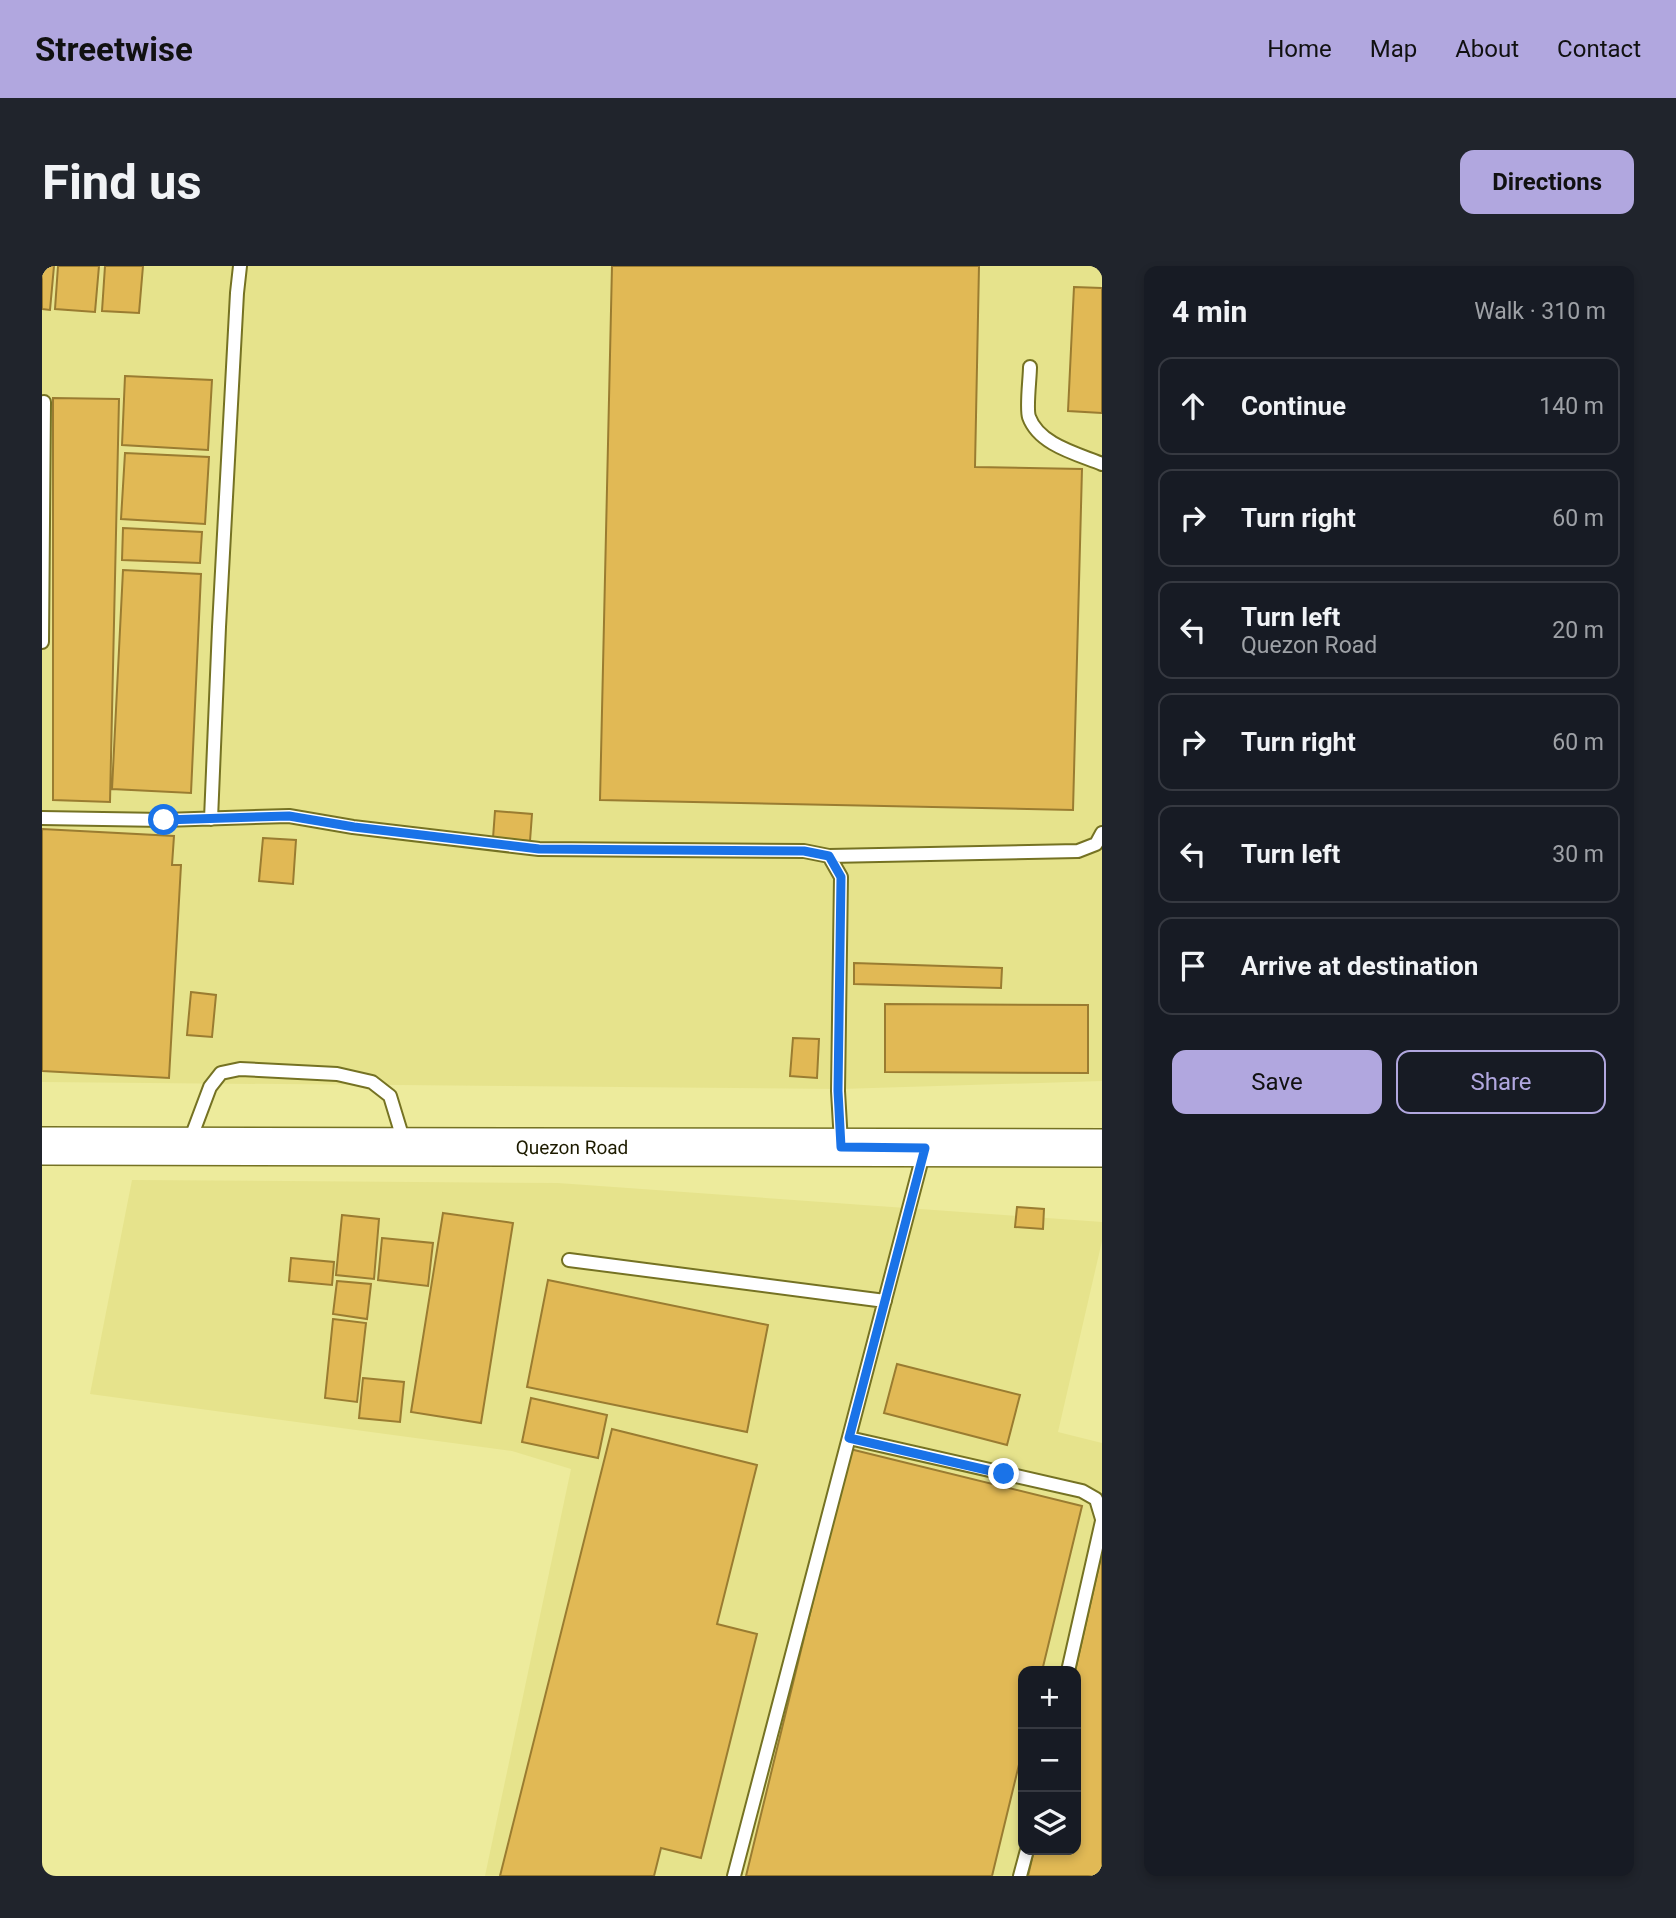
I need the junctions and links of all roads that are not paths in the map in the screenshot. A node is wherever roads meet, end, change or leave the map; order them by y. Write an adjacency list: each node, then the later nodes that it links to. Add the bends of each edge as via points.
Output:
1 (240, 266): 7 (lane)
2 (1030, 367): 4 (lane, via 1028,415 1037,430 1052,443)
3 (44, 402): 5 (lane)
4 (1102, 464)
5 (42, 642)
6 (42, 818): 7 (lane)
7 (211, 820): 9 (lane, via 289,816 539,849 804,851)
8 (1102, 833): 9 (lane, via 1096,844 1078,851)
9 (829, 856): 13 (lane, via 841,877)
10 (42, 1146): 11 (main road, Quezon Road)
11 (187, 1146): 12 (main road, Quezon Road); 12 (lane, via 209,1087 222,1073 240,1069 337,1074 372,1082 390,1096)
12 (405, 1146): 13 (main road, Quezon Road)
13 (841, 1147): 14 (main road, Quezon Road)
14 (925, 1148): 15 (main road, Quezon Road); 17 (lane)
15 (1102, 1148)
16 (569, 1260): 17 (lane)
17 (885, 1301): 18 (lane)
18 (849, 1438): 19 (lane, via 1082,1491 1096,1499); 22 (lane)
19 (1102, 1520): 20 (lane)
20 (1069, 1666)
21 (1026, 1855): 23 (lane)
22 (734, 1876)
23 (1020, 1876)

